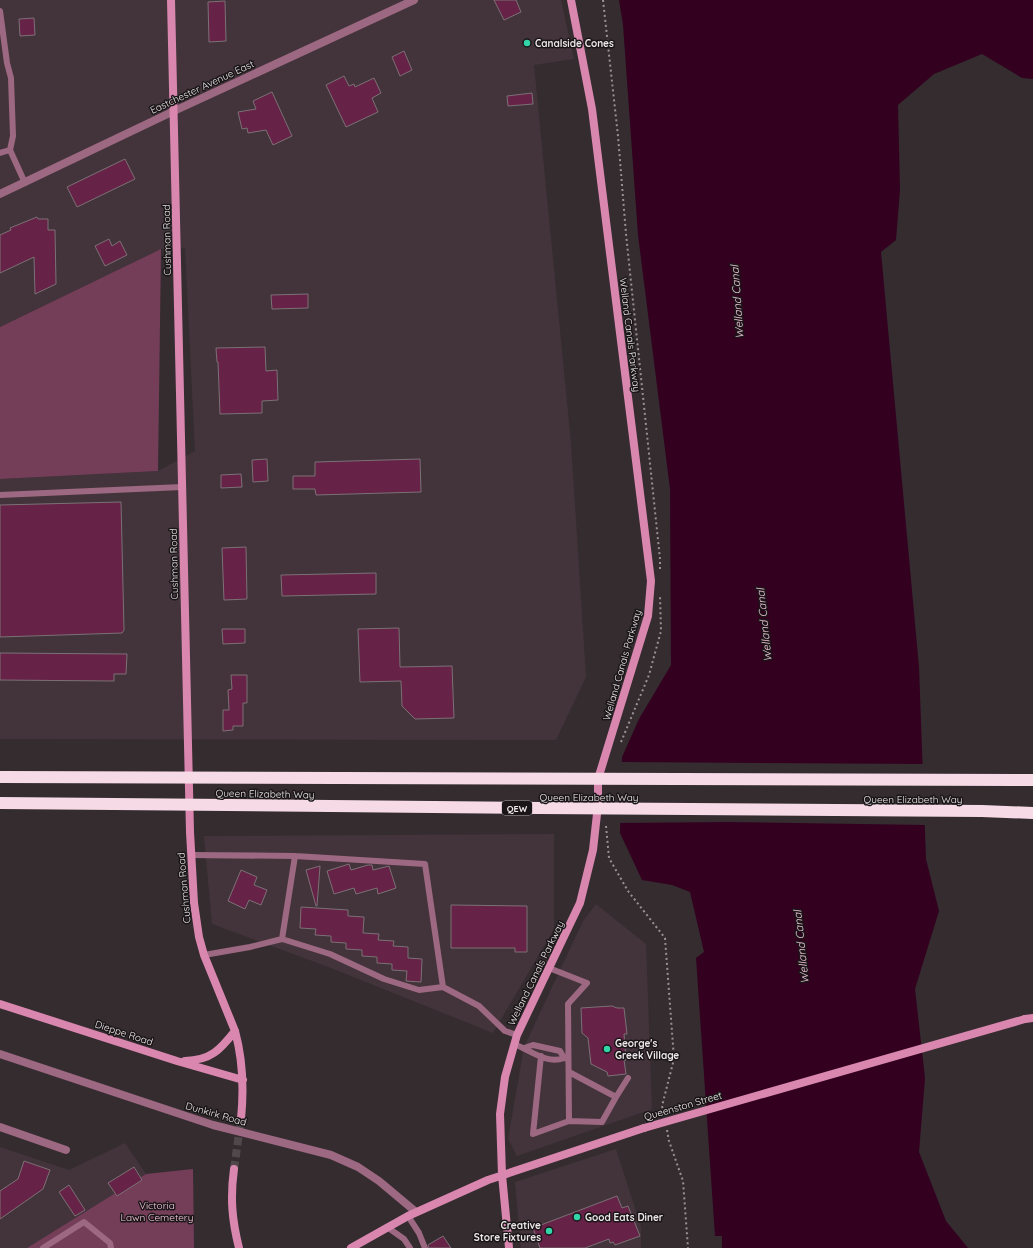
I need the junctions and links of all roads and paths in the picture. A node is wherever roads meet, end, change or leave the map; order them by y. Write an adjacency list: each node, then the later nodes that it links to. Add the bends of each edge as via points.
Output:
1 (171, 0): 5 (main road, Cushman Road)
2 (414, 0): 5 (street, Eastchester Avenue East)
3 (571, 0): 20 (main road, Welland Canals Parkway, via 592,109 651,581 648,616 598,779 593,850 580,903)
4 (0, 11): 6 (lane, via 11,78 13,136)
5 (174, 111): 8 (street, Eastchester Avenue East); 10 (main road, Cushman Road)
6 (10, 150): 7 (lane); 8 (lane)
7 (0, 153)
8 (25, 183): 9 (street, Eastchester Avenue East)
9 (0, 194)
10 (182, 487): 11 (lane); 16 (main road, Cushman Road)
11 (0, 495)
12 (0, 777): 13 (highway, Queen Elizabeth Way, bridge)
13 (1033, 780)
14 (0, 803): 15 (highway, Queen Elizabeth Way / QEW, bridge)
15 (1033, 813)
16 (191, 855): 17 (lane); 19 (main road, Cushman Road, via 196,921)
17 (295, 856): 18 (lane); 21 (lane, via 425,864)
18 (282, 939): 19 (lane); 21 (lane, via 330,954 384,979 419,990)
19 (204, 955): 24 (main road, Cushman Road)
20 (549, 968): 25 (main road, Welland Canals Parkway); 30 (lane, via 587,983 568,1004)
21 (443, 987): 25 (lane, via 479,1006 505,1031)
22 (0, 1004): 31 (main road, Dieppe Road)
23 (1029, 1018): 41 (main road, Queenston Street, bridge, via 644,1128)
24 (235, 1031): 31 (main road, via 213,1054 205,1058); 34 (main road, Cushman Road)
25 (517, 1035): 26 (main road, Welland Canals Parkway)
26 (514, 1044): 27 (lane); 41 (main road, Welland Canals Parkway, via 505,1077 500,1114)
27 (524, 1048): 29 (lane); 30 (lane, via 533,1045 560,1051)
28 (0, 1054): 42 (street, Dunkirk Road, via 213,1125 331,1155 358,1167 380,1181)
29 (541, 1056): 30 (lane, via 558,1060); 37 (lane, via 533,1134)
30 (566, 1058): 32 (lane)
31 (177, 1061): 34 (main road, Dieppe Road)
32 (568, 1072): 35 (lane); 37 (lane)
33 (628, 1078): 35 (lane)
34 (243, 1080): 36 (main road, Cushman Road)
35 (616, 1097): 37 (lane, via 602,1122)
36 (241, 1119)
37 (569, 1121)
38 (0, 1127): 39 (street)
39 (66, 1150)
40 (234, 1169): 46 (main road, via 231,1206)
41 (502, 1175): 42 (main road, Queenston Street); 50 (main road, Welland Canals Parkway)
42 (412, 1214): 43 (main road, Queenston Street); 49 (lane)
43 (387, 1227): 47 (main road, Queenston Street); 48 (lane, via 404,1239)
44 (43, 1248): 45 (lane, via 84,1222 110,1243)
45 (111, 1248)
46 (239, 1248)
47 (350, 1248)
48 (410, 1248)
49 (425, 1248)
50 (509, 1248)

